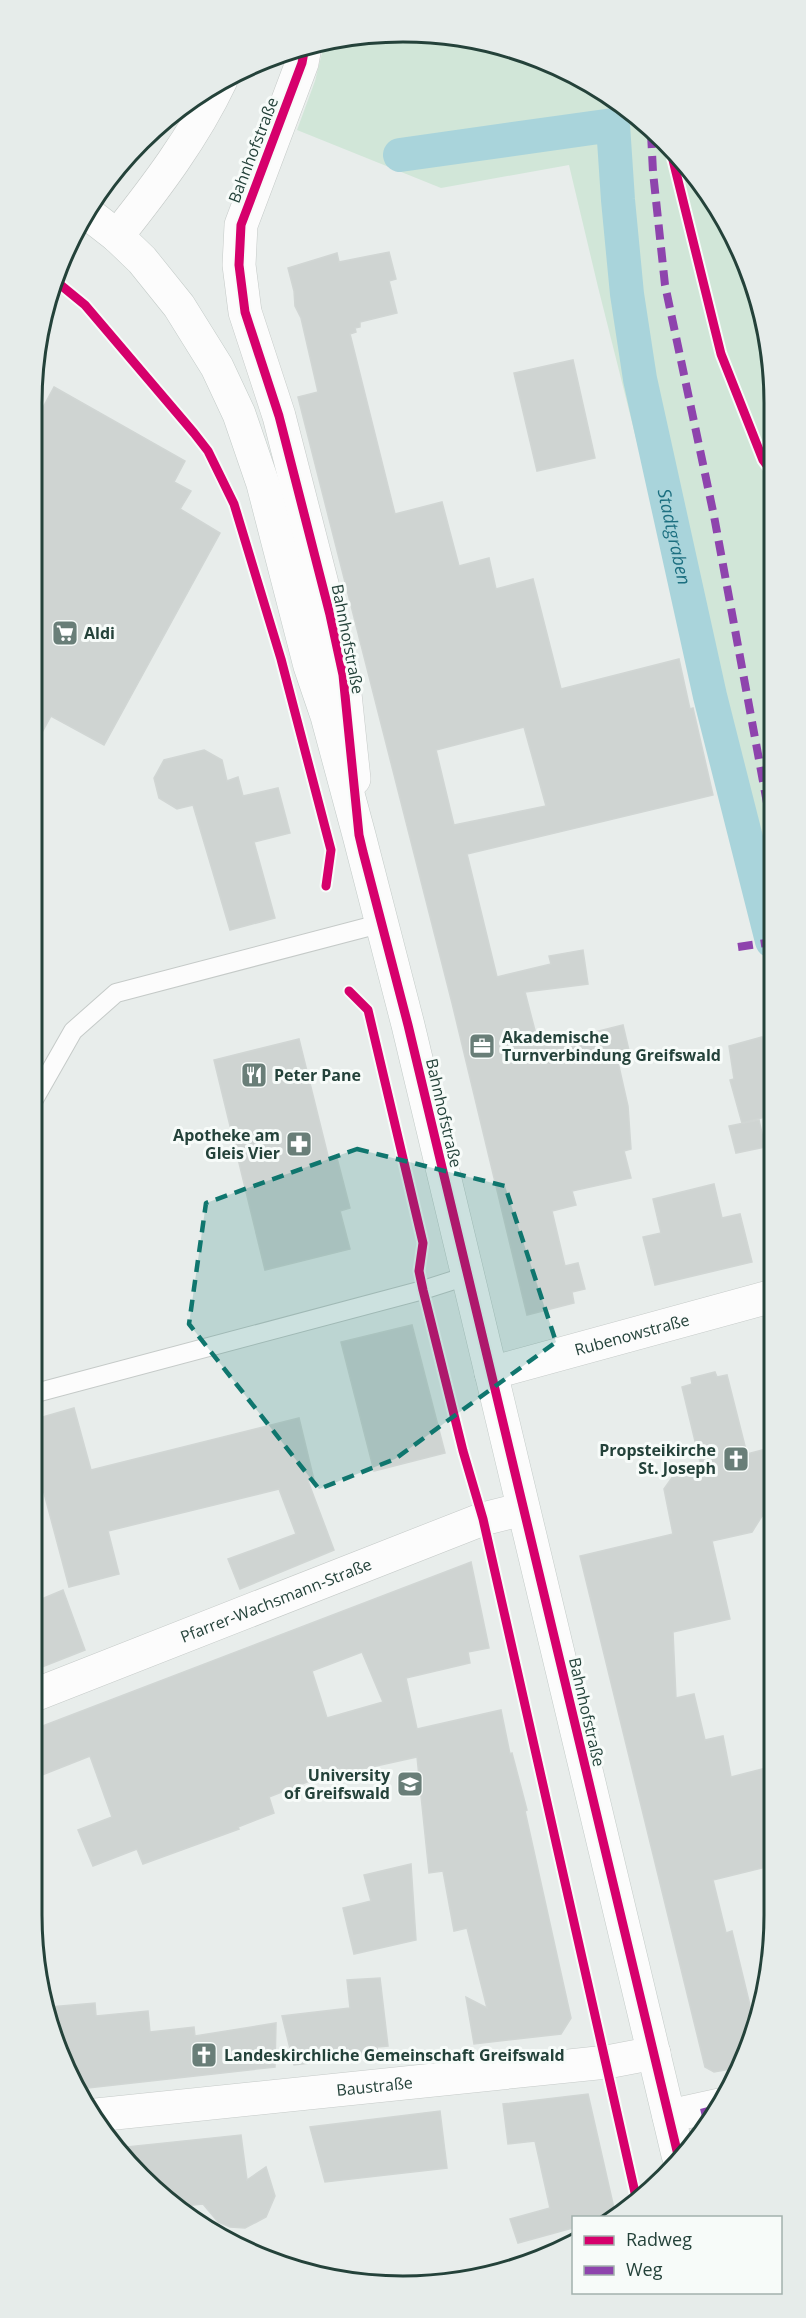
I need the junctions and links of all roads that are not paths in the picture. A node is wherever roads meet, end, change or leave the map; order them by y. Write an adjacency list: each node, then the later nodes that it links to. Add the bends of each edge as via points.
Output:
1 (303, 56): 5 (street, Bahnhofstraße, via 241,225 239,265 245,312 279,416 343,675)
2 (213, 96): 4 (street, via 164,176)
3 (93, 217): 4 (street, Bahnhofstraße)
4 (117, 236): 5 (street, Bahnhofstraße, via 179,306 217,367 239,414 263,484)
5 (359, 835): 6 (street, Bahnhofstraße)
6 (383, 923): 7 (lane, via 116,993 73,1031); 8 (street, Bahnhofstraße)
7 (42, 1085)
8 (467, 1276): 10 (street, Bahnhofstraße); 11 (lane)
9 (764, 1298): 10 (street, Rubenowstraße)
10 (491, 1373): 12 (street, Bahnhofstraße)
11 (42, 1391)
12 (523, 1509): 13 (street, Pfarrer-Wachsmann-Straße, via 483,1519); 14 (street, Bahnhofstraße)
13 (42, 1692)
14 (654, 2053): 16 (street, Baustraße, via 607,2062); 17 (street, Bahnhofstraße)
15 (709, 2107): 17 (street)
16 (102, 2114)
17 (669, 2116): 18 (street, Bahnhofstraße)
18 (677, 2150)

